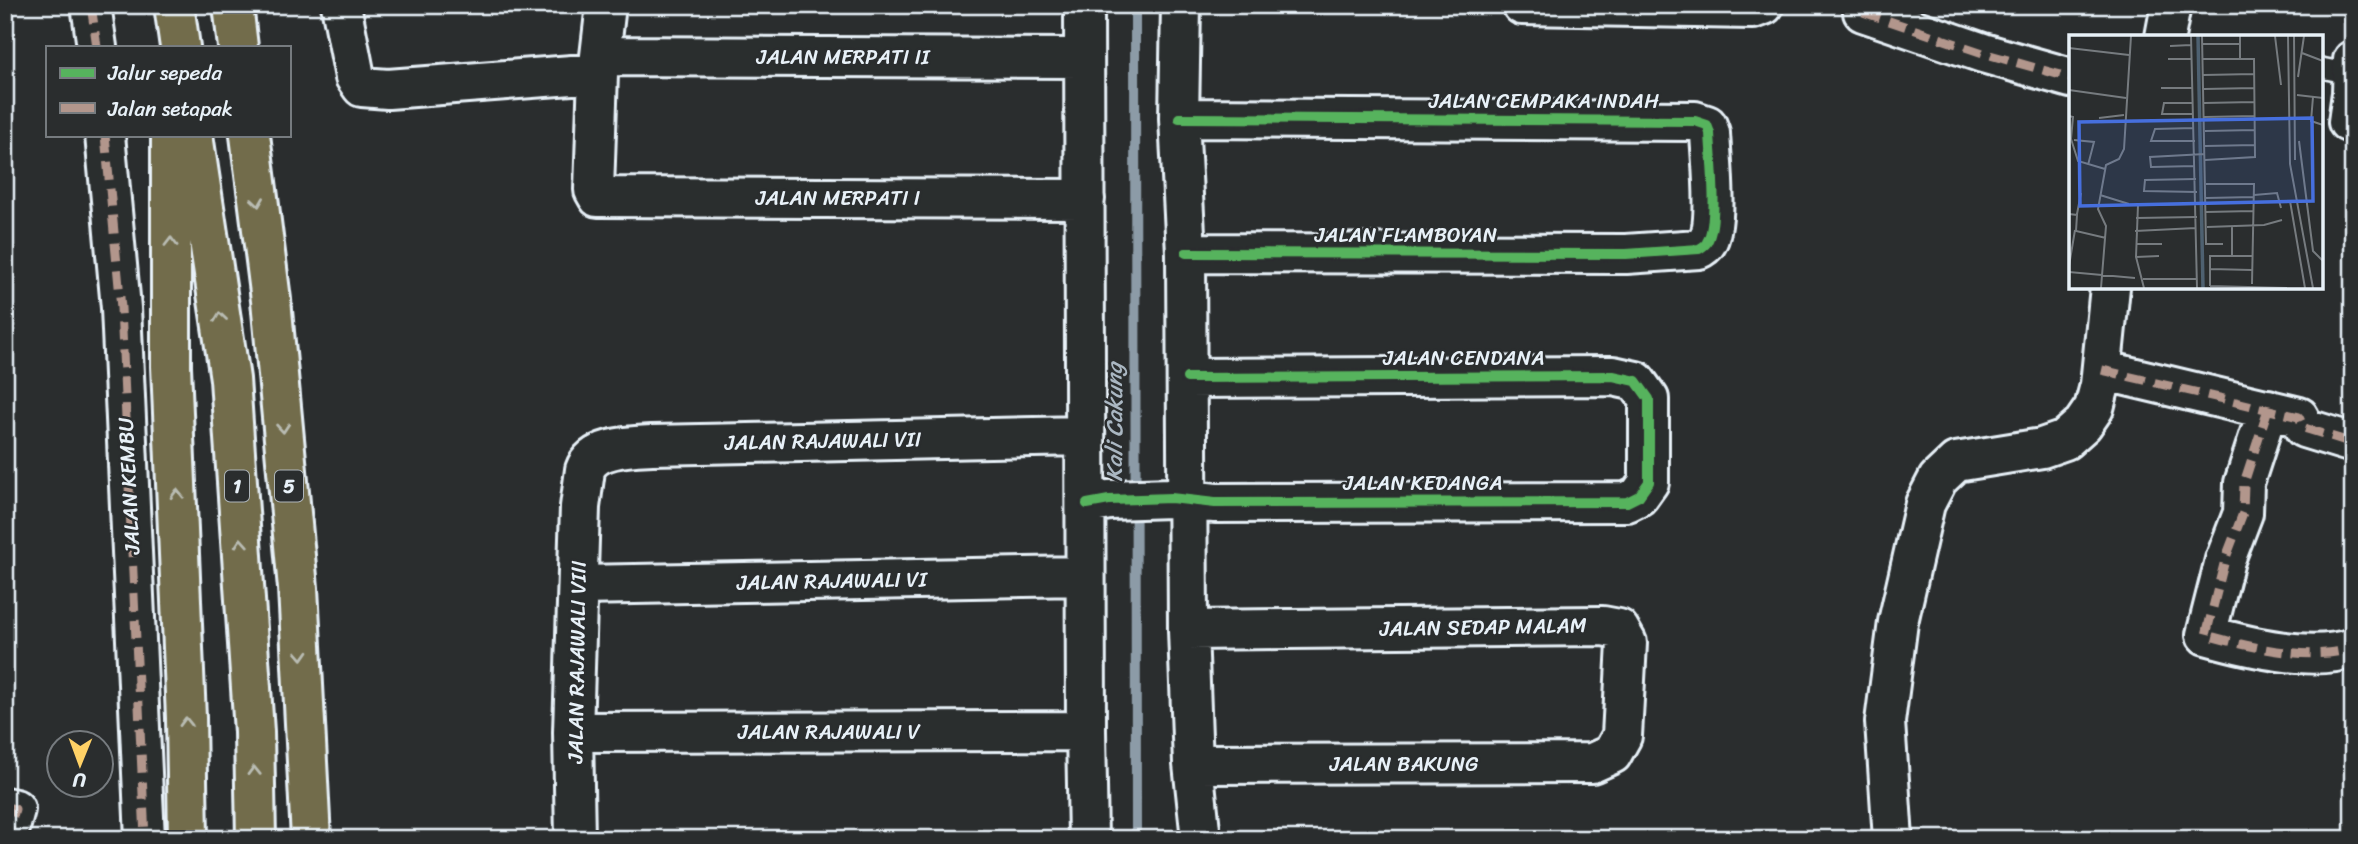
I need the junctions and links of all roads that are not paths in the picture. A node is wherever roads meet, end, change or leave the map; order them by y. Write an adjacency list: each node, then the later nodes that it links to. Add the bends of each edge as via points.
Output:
1 (91, 5): 11 (street)
2 (172, 5): 12 (highway); 13 (highway)
3 (233, 5): 14 (highway)
4 (341, 5): 16 (street, JALAN MERPATI II, via 355,77 362,87 388,89)
5 (606, 5): 16 (street)
6 (1084, 5): 15 (street)
7 (1181, 5): 19 (street)
8 (1522, 5): 9 (street, via 1753,9)
9 (1763, 5)
10 (1863, 12): 18 (street)
11 (97, 46)
12 (170, 46)
13 (180, 46)
14 (238, 46)
15 (1084, 58): 16 (street, JALAN MERPATI II); 25 (street)
16 (600, 64): 25 (street, JALAN MERPATI I, via 594,191 598,197)
17 (2342, 67): 20 (street, via 2352,93)
18 (2069, 77)
19 (1179, 118): 26 (street); 27 (street, JALAN CEMPAKA INDAH, via 1695,121 1707,125 1713,204 1707,243 1699,249)
20 (2348, 122)
21 (105, 136): 48 (street, JALAN KEMBU, via 121,308)
22 (171, 136): 49 (highway, one-way to 22, via 172,366)
23 (193, 136): 50 (highway, 1, one-way to 23, via 254,732 230,379)
24 (250, 136): 51 (highway, 5, one-way to 51, via 298,588)
25 (1085, 198): 32 (street)
26 (1186, 253): 27 (street, JALAN FLAMBOYAN); 30 (street)
27 (1626, 254)
28 (2110, 289): 29 (street)
29 (2102, 370): 31 (street); 55 (street, via 2094,408 2064,440 1956,462 1938,479 1925,504 1898,622 1885,722)
30 (1187, 379): 34 (street, JALAN CENDANA, via 1613,376 1636,381 1649,399); 36 (street)
31 (2268, 409): 33 (street, via 2300,417 2304,428); 41 (street, via 2244,483 2243,513 2225,560 2206,635 2296,653 2335,654)
32 (1085, 436): 35 (street, JALAN RAJAWALI VII, via 621,447 587,464); 37 (street)
33 (2353, 443)
34 (1649, 482): 36 (street, JALAN KEDANGA, via 1639,496 1627,502)
35 (582, 486): 39 (street, JALAN RAJAWALI VIII)
36 (1179, 500): 37 (street, JALAN KEDANGA); 40 (street)
37 (1098, 502): 38 (street)
38 (1085, 576): 39 (street, JALAN RAJAWALI VI); 42 (street)
39 (579, 585): 43 (street, JALAN RAJAWALI VIII)
40 (1202, 630): 44 (street, JALAN SEDAP MALAM, via 1613,627 1627,643 1622,736); 45 (street)
41 (2353, 648)
42 (1086, 731): 43 (street, JALAN RAJAWALI V); 53 (street)
43 (573, 732): 52 (street, JALAN RAJAWALI VIII)
44 (1612, 754): 45 (street, JALAN BAKUNG, via 1591,764)
45 (1194, 764): 54 (street)
46 (5, 807): 47 (street, via 15,809)
47 (7, 839)
48 (145, 839)
49 (188, 839)
50 (256, 839)
51 (311, 839)
52 (575, 839)
53 (1088, 839)
54 (1201, 839)
55 (1893, 839)

